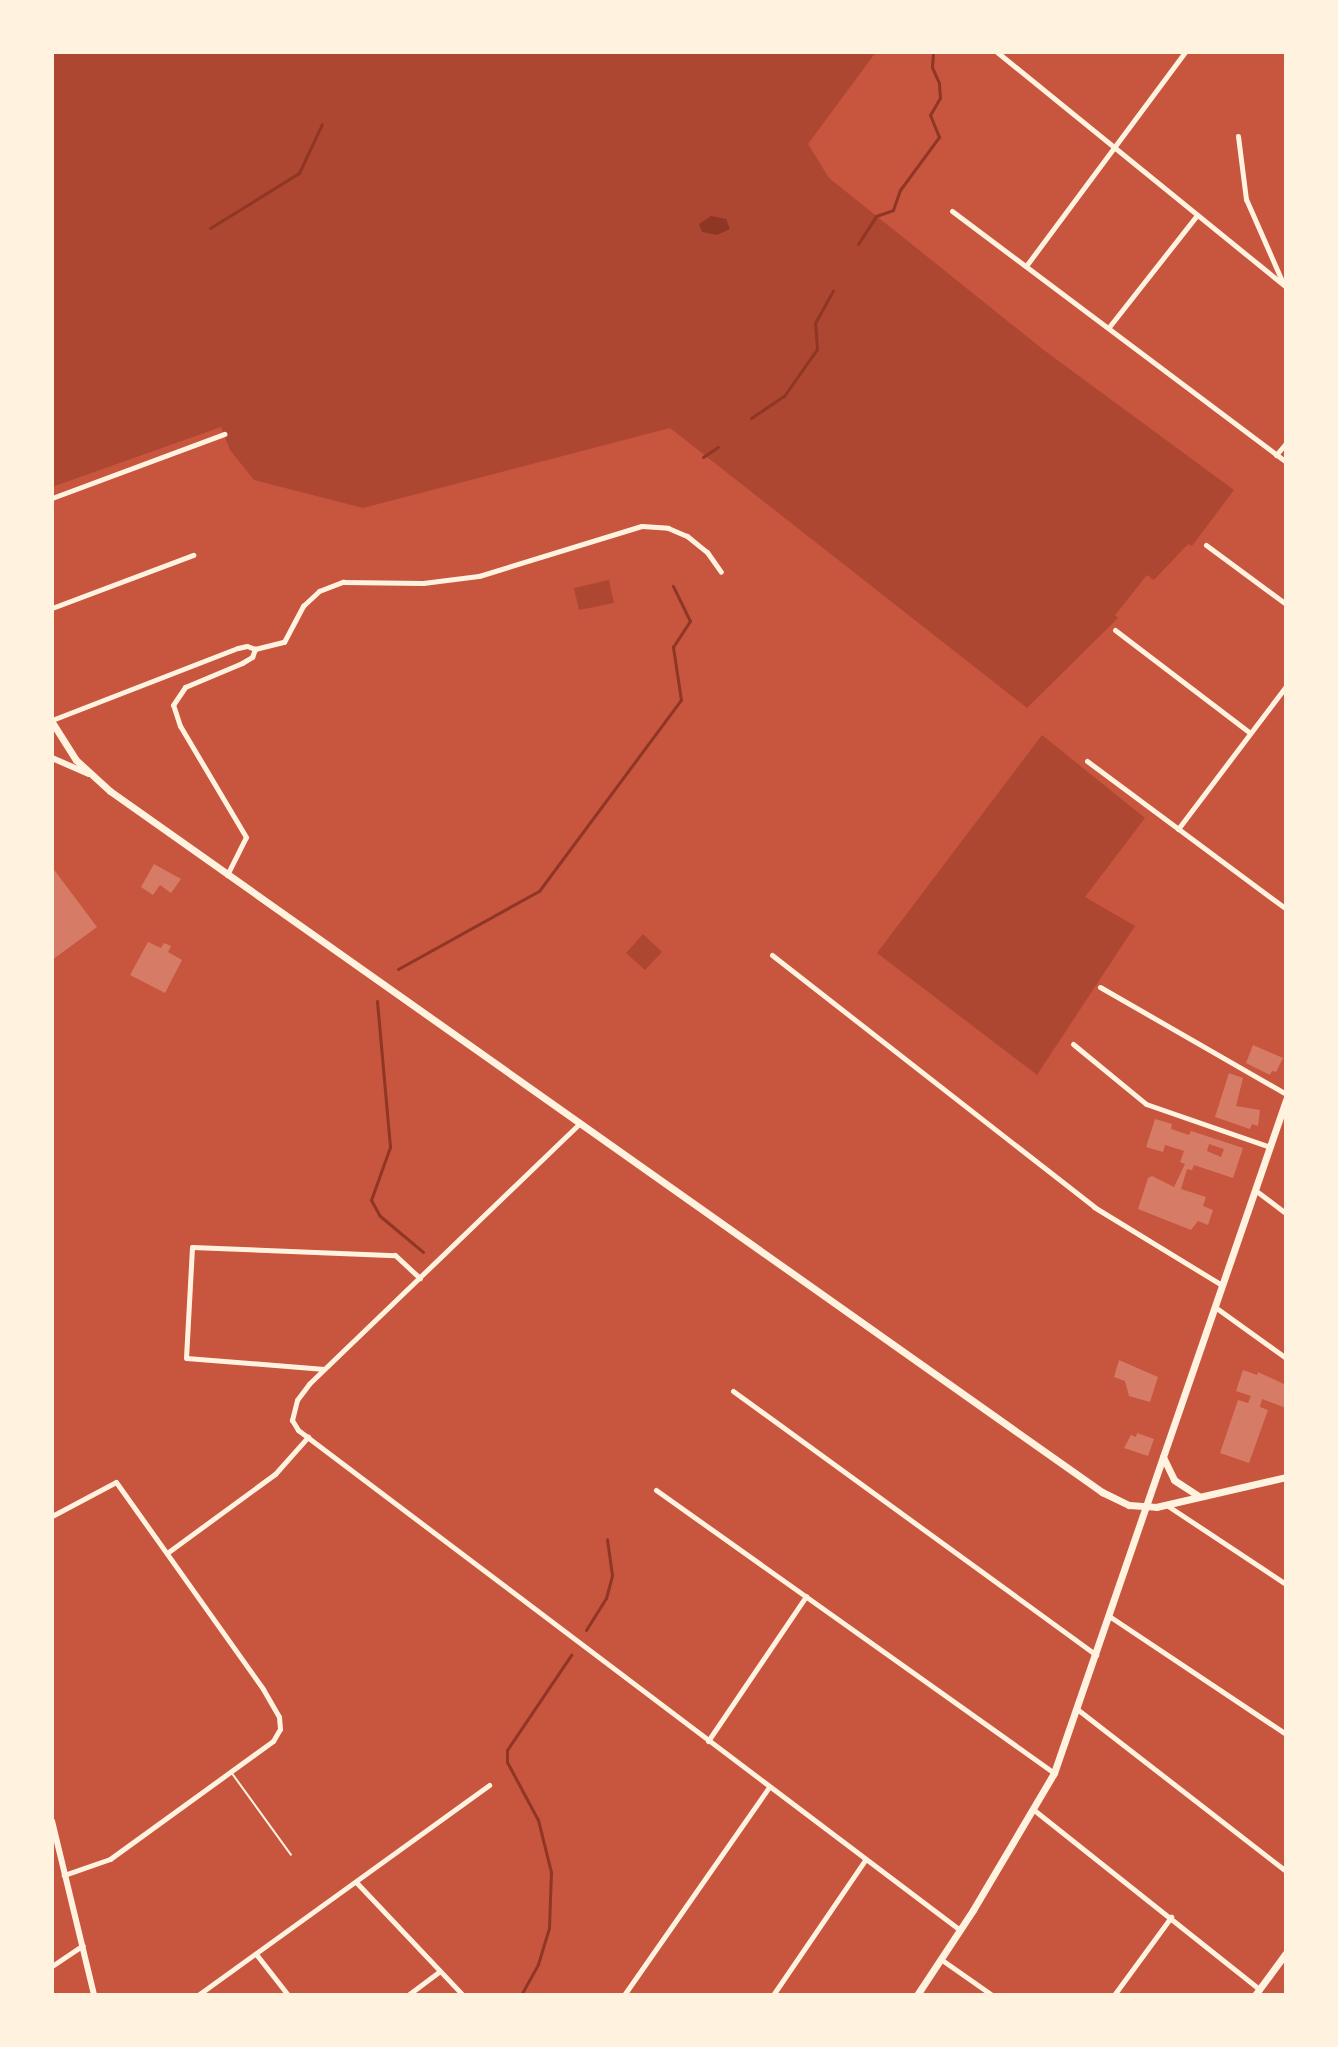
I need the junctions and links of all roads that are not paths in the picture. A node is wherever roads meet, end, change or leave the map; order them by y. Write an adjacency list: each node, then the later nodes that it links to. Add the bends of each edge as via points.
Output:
1 (997, 52): 4 (street)
2 (1185, 52): 4 (street)
3 (1238, 136): 8 (street, via 1246,199)
4 (1115, 150): 6 (street); 7 (street)
5 (952, 211): 7 (street)
6 (1197, 215): 8 (street); 9 (street)
7 (1026, 267): 9 (street)
8 (1285, 286)
9 (1109, 327): 12 (street)
10 (224, 434): 14 (street)
11 (1286, 443): 12 (street)
12 (1276, 455): 13 (street)
13 (1286, 462)
14 (52, 498)
15 (1206, 545): 18 (street)
16 (193, 555): 19 (street)
17 (721, 572): 21 (street, via 687,536 660,527 631,527 479,576 332,584 303,606 284,642)
18 (1286, 604)
19 (52, 608)
20 (1115, 630): 24 (street)
21 (255, 649): 23 (street, via 247,646); 29 (street, via 242,663 185,687 173,705 180,726 246,837)
22 (1286, 686): 24 (street)
23 (52, 721): 27 (main road)
24 (1250, 733): 28 (street)
25 (52, 758): 27 (street)
26 (1087, 761): 28 (street)
27 (89, 774): 29 (main road)
28 (1178, 829): 30 (street)
29 (227, 875): 35 (main road)
30 (1286, 909)
31 (772, 955): 40 (street, via 1094,1207)
32 (1100, 987): 34 (street)
33 (1073, 1044): 36 (street, via 1146,1104)
34 (1286, 1097): 36 (main road)
35 (580, 1123): 39 (street); 51 (main road, via 1102,1492)
36 (1270, 1147): 37 (main road)
37 (1255, 1190): 38 (street); 40 (main road)
38 (1286, 1213)
39 (420, 1278): 43 (street); 43 (street, via 395,1255 192,1247 186,1358)
40 (1222, 1285): 41 (main road)
41 (1214, 1307): 42 (street); 46 (main road)
42 (1286, 1358)
43 (325, 1369): 45 (street, via 292,1410 292,1420)
44 (733, 1391): 57 (street)
45 (308, 1437): 53 (street, via 275,1474); 60 (street)
46 (1163, 1457): 49 (main road, via 1180,1485); 51 (main road)
47 (1286, 1477): 49 (main road)
48 (656, 1490): 55 (street)
49 (1201, 1497): 50 (main road)
50 (1167, 1505): 51 (main road); 54 (street)
51 (1145, 1508): 56 (main road)
52 (52, 1516): 53 (street, via 116,1482)
53 (167, 1553): 61 (street, via 279,1717 273,1741)
54 (1286, 1584)
55 (806, 1596): 60 (street); 62 (street)
56 (1109, 1616): 57 (main road); 59 (street)
57 (1096, 1655): 58 (main road)
58 (1077, 1709): 62 (main road); 69 (street)
59 (1286, 1734)
60 (708, 1741): 64 (street)
61 (230, 1771): 67 (lane); 70 (street, via 110,1859)
62 (1054, 1773): 65 (main road)
63 (489, 1785): 71 (street)
64 (769, 1787): 68 (street); 86 (street)
65 (1034, 1810): 72 (street); 73 (main road)
66 (52, 1821): 70 (street)
67 (291, 1855)
68 (865, 1860): 73 (street); 87 (street)
69 (1286, 1871)
70 (64, 1875): 74 (street)
71 (356, 1882): 76 (street); 79 (street)
72 (1171, 1917): 80 (street); 90 (street)
73 (960, 1930): 77 (main road)
74 (83, 1945): 78 (street); 81 (street)
75 (1286, 1953): 80 (main road)
76 (256, 1954): 82 (street); 83 (street)
77 (942, 1960): 88 (main road); 89 (street)
78 (52, 1966)
79 (438, 1972): 84 (street); 85 (street)
80 (1257, 1992)
81 (94, 1995)
82 (198, 1995)
83 (288, 1995)
84 (408, 1995)
85 (463, 1995)
86 (624, 1995)
87 (773, 1995)
88 (917, 1995)
89 (992, 1995)
90 (1114, 1995)

